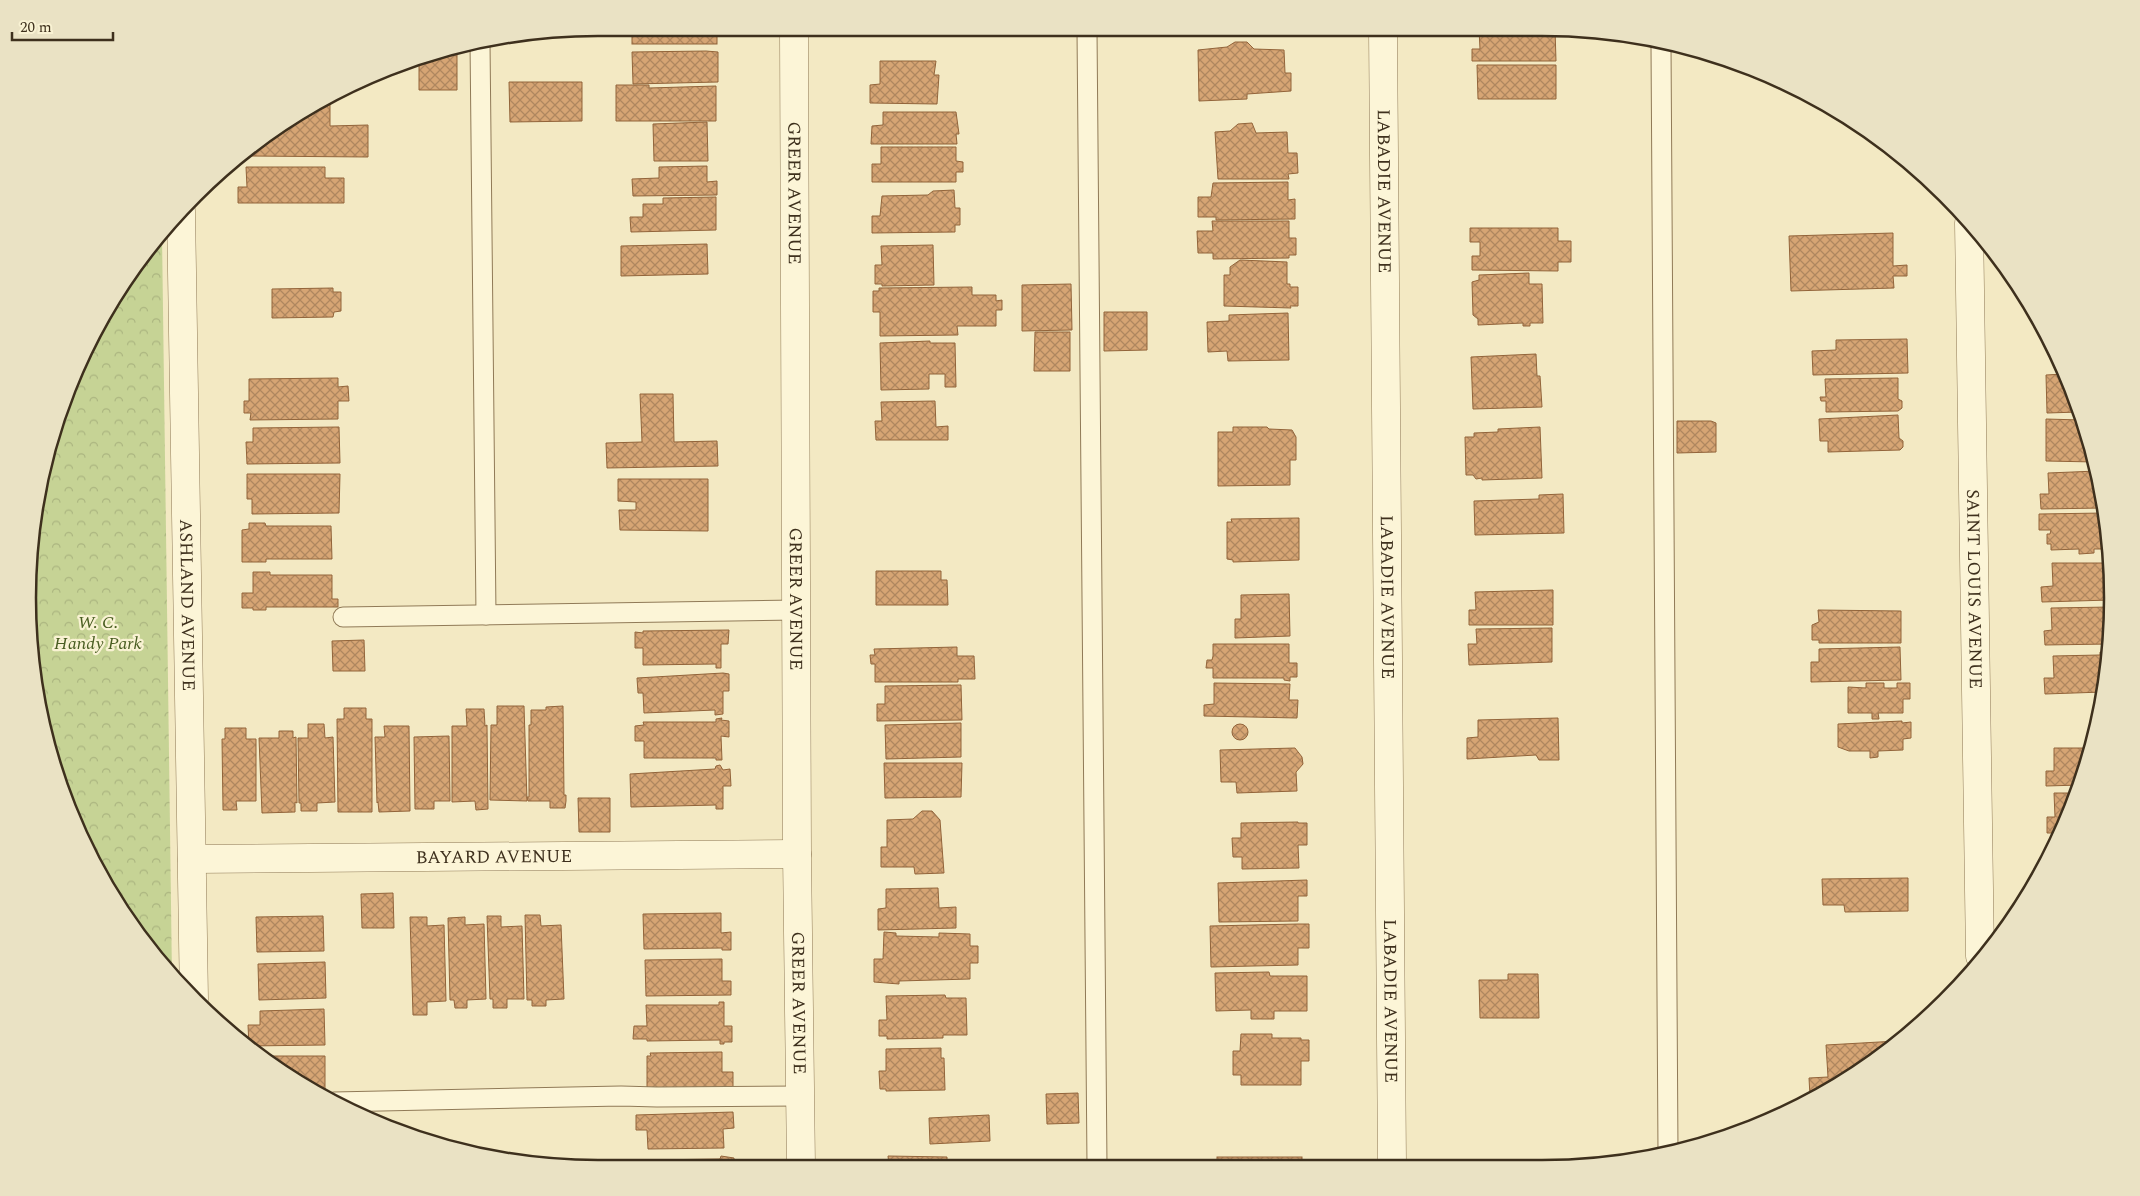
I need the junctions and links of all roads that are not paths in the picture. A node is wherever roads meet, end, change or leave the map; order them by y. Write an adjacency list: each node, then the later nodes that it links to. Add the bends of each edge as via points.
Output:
1 (794, 36): 8 (street, GREER AVENUE)
2 (1086, 36): 19 (lane)
3 (1383, 36): 20 (street, LABADIE AVENUE)
4 (480, 49): 9 (lane)
5 (1661, 49): 17 (lane)
6 (181, 222): 12 (street, ASHLAND AVENUE)
7 (1969, 234): 13 (street, SAINT LOUIS AVENUE)
8 (796, 610): 9 (lane); 11 (street, GREER AVENUE)
9 (486, 615): 10 (lane)
10 (343, 617)
11 (797, 854): 12 (street, BAYARD AVENUE); 15 (street, GREER AVENUE)
12 (192, 859): 14 (street, ASHLAND AVENUE)
13 (1980, 949)
14 (194, 987)
15 (800, 1096): 16 (lane); 18 (street, GREER AVENUE)
16 (349, 1102)
17 (1668, 1145)
18 (801, 1160)
19 (1097, 1160)
20 (1392, 1160)

